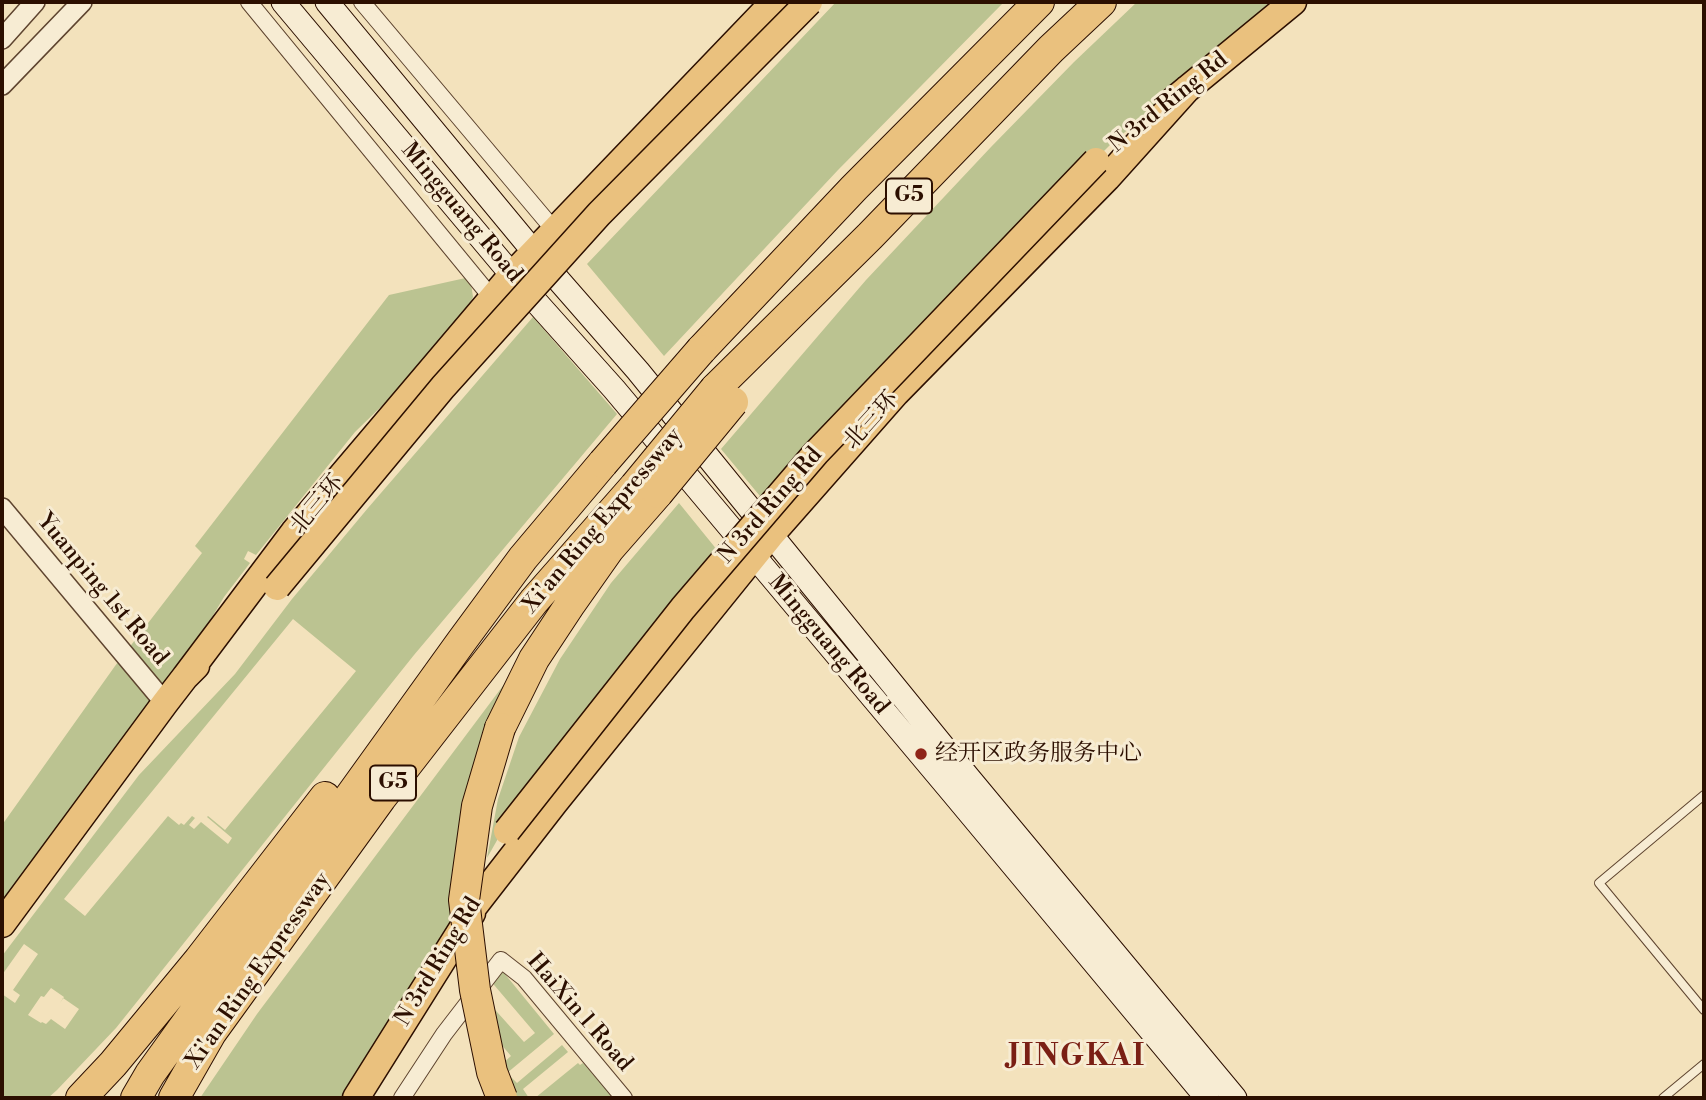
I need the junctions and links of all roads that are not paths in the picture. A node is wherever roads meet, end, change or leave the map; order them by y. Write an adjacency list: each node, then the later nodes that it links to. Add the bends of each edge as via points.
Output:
1 (35, 2): 12 (street)
2 (82, 2): 13 (street)
3 (248, 2): 18 (street)
4 (283, 2): 17 (main road, Mingguang Road)
5 (327, 2): 16 (main road, Mingguang Road)
6 (362, 2): 15 (street)
7 (774, 2): 15 (highway, 北三环)
8 (809, 2): 24 (highway, bridge, via 599,214 443,387 277,587)
9 (1039, 2): 23 (highway, Xi'an Ring Expressway / G5, bridge, via 701,351 523,558)
10 (1101, 2): 19 (highway, Xi'an Ring Expressway / G5, bridge, via 870,236 724,395)
11 (1293, 2): 14 (highway, N 3rd Ring Rd)
12 (2, 39)
13 (2, 85)
14 (1187, 89): 21 (highway, 北三环, via 1107,178 896,393); 27 (highway, N 3rd Ring Rd, bridge, via 1097,161 816,453 683,608 507,831)
15 (555, 231): 16 (highway, 北三环)
16 (534, 252): 17 (highway, 北三环); 21 (main road, Mingguang Road, via 638,371)
17 (512, 275): 18 (highway, 北三环); 22 (main road, Mingguang Road, via 614,388)
18 (492, 298): 24 (highway, 北三环, via 295,532)
19 (647, 489): 33 (highway, Xi'an Ring Expressway / G5, via 534,601 381,799 211,1033); 36 (highway, bridge, via 534,659 500,728 477,806 464,900 475,990)
20 (2, 508): 25 (street, Yuanping 1st Road)
21 (770, 536): 22 (highway, 北三环); 39 (main road, Mingguang Road)
22 (754, 557): 27 (highway, 北三环); 38 (main road, Mingguang Road)
23 (461, 642): 31 (highway, via 338,781 200,960); 32 (highway, Xi'an Ring Expressway / G5)
24 (185, 677): 25 (highway)
25 (165, 703): 28 (highway)
26 (1704, 795): 29 (lane, via 1599,883)
27 (475, 905): 34 (highway, N 3rd Ring Rd)
28 (2, 924)
29 (1704, 1010)
30 (1704, 1063): 40 (lane)
31 (80, 1098)
32 (136, 1098)
33 (174, 1098)
34 (356, 1098)
35 (402, 1098): 37 (street, HaiXin 1 Road, via 501,960 524,978)
36 (502, 1098)
37 (624, 1098)
38 (1207, 1098)
39 (1235, 1098)
40 (1662, 1098)

